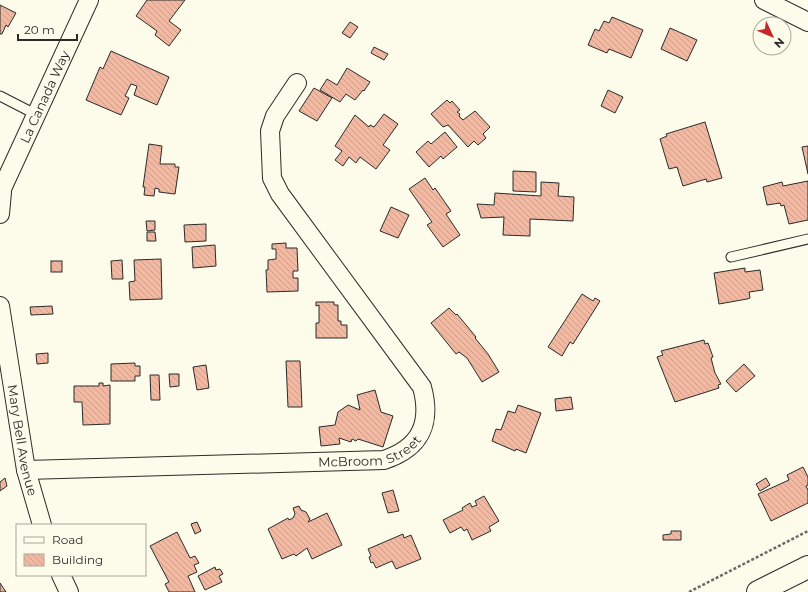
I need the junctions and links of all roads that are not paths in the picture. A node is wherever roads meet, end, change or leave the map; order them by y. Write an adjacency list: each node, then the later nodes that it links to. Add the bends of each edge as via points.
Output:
1 (89, 0): 6 (street, La Canada Way)
2 (764, 0): 3 (street)
3 (808, 22)
4 (297, 84): 12 (street, McBroom Street, via 275,116 270,132 272,178 280,194 422,387 426,418 421,433 412,446 399,455 384,460)
5 (0, 96): 6 (lane)
6 (37, 115): 7 (street, La Canada Way)
7 (1, 193): 8 (street)
8 (0, 214)
9 (808, 239): 10 (lane)
10 (731, 257)
11 (0, 306): 12 (street, Mary Bell Avenue)
12 (26, 470): 13 (street, Mary Bell Avenue)
13 (42, 524)
14 (808, 567): 17 (main road)
15 (61, 576): 16 (street)
16 (69, 592)
17 (758, 592)

